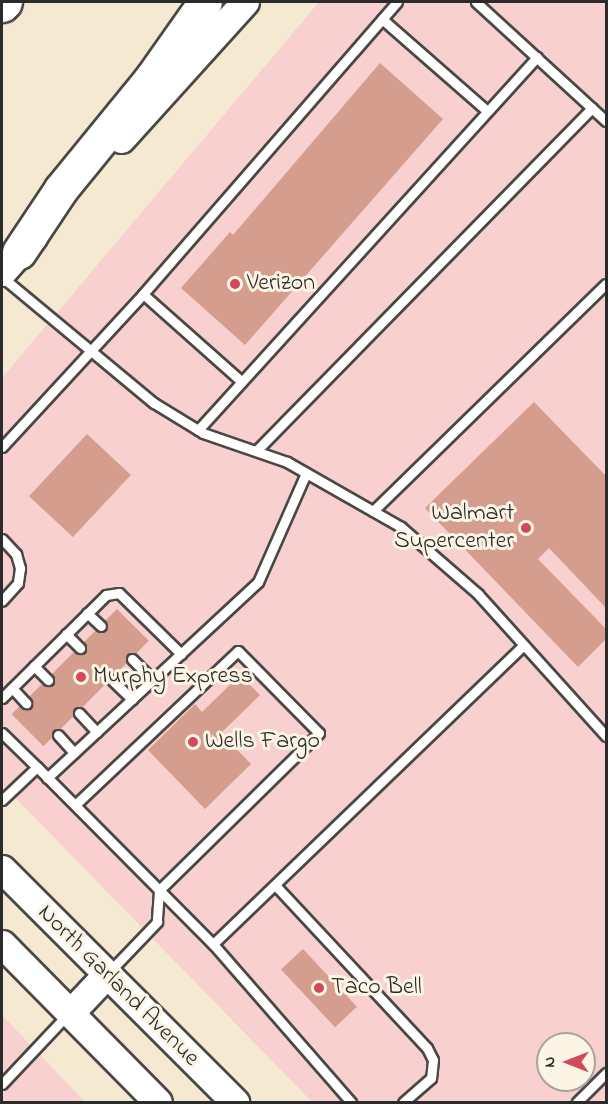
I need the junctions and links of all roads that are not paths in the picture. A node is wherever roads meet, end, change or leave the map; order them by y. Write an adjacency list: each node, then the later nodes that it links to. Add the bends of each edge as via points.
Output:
1 (5, 2): 6 (highway)
2 (205, 2): 12 (highway, via 150,80 61,189)
3 (245, 2): 12 (main road)
4 (397, 2): 7 (lane)
5 (476, 2): 8 (lane)
6 (2, 5)
7 (382, 19): 10 (lane); 14 (lane)
8 (537, 57): 9 (lane); 10 (lane)
9 (592, 108): 11 (lane); 19 (lane)
10 (486, 110): 16 (lane)
11 (606, 121)
12 (7, 267): 15 (lane)
13 (606, 284): 21 (lane)
14 (143, 294): 15 (lane); 16 (lane)
15 (88, 350): 17 (lane, via 154,403); 18 (lane)
16 (242, 382): 17 (lane)
17 (198, 430): 19 (lane)
18 (2, 447)
19 (256, 451): 20 (lane)
20 (306, 473): 21 (lane); 29 (lane, via 258,582)
21 (373, 511): 27 (lane, via 401,527 478,594)
22 (2, 539): 23 (lane, via 16,554 20,568 18,583)
23 (2, 601)
24 (87, 613): 25 (lane); 26 (lane); 29 (lane, via 106,595 119,593)
25 (101, 626)
26 (66, 634): 28 (lane); 31 (lane)
27 (524, 645): 43 (lane); 50 (lane)
28 (80, 648)
29 (180, 654): 34 (lane)
30 (132, 659): 34 (lane)
31 (34, 666): 32 (lane); 35 (lane)
32 (48, 680)
33 (112, 680): 37 (lane)
34 (153, 680): 37 (lane)
35 (12, 688): 36 (lane); 38 (lane)
36 (2, 698)
37 (132, 699): 40 (lane)
38 (26, 703)
39 (79, 713): 40 (lane)
40 (97, 732): 44 (lane)
41 (2, 734): 45 (lane)
42 (58, 735): 44 (lane)
43 (606, 736)
44 (74, 753): 46 (lane)
45 (37, 767): 46 (lane); 47 (lane)
46 (47, 777): 48 (lane)
47 (2, 800)
48 (75, 805): 51 (lane); 51 (lane, via 238,651 319,733)
49 (2, 869): 54 (main road, North Garland Avenue)
50 (275, 885): 53 (lane); 61 (lane, via 427,1048 433,1060 431,1078)
51 (159, 890): 53 (lane); 54 (lane, via 157,922)
52 (2, 944): 55 (main road)
53 (213, 944): 60 (lane)
54 (106, 975): 55 (main road); 59 (main road, North Garland Avenue)
55 (71, 1012): 57 (lane); 58 (main road)
56 (606, 1073): 62 (lane)
57 (2, 1084)
58 (158, 1102)
59 (235, 1102)
60 (351, 1102)
61 (404, 1102)
62 (577, 1102)

